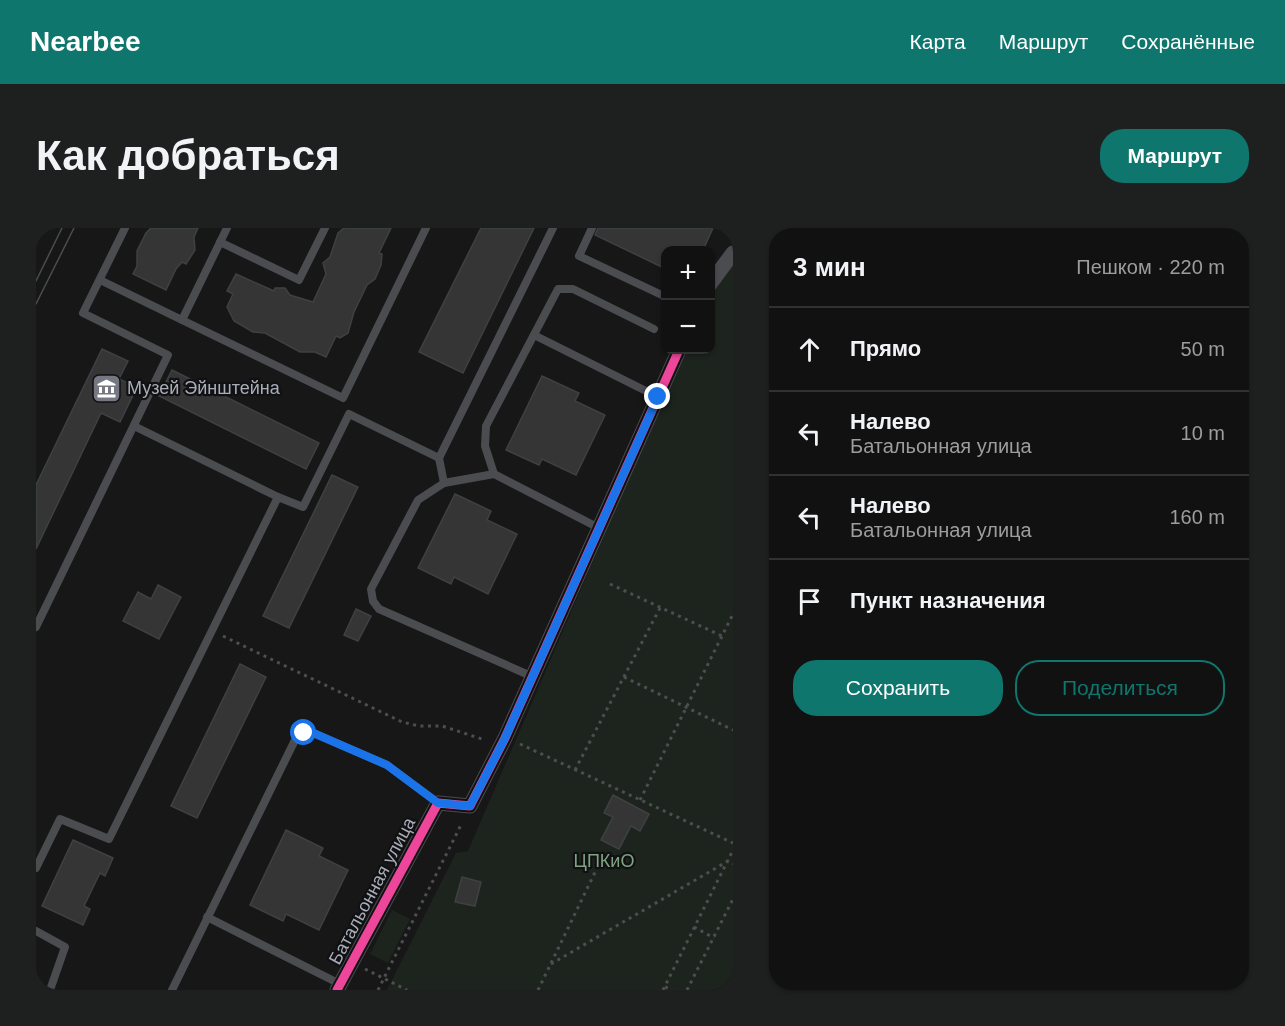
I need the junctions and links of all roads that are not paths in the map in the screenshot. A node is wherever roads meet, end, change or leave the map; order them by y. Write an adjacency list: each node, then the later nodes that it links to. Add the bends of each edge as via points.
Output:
1 (125, 228): 10 (lane)
2 (227, 228): 7 (lane)
3 (325, 228): 7 (lane, via 299,280)
4 (426, 228): 12 (lane, via 343,398)
5 (554, 228): 18 (lane)
6 (592, 228): 11 (lane, via 579,256)
7 (220, 242): 12 (lane)
8 (733, 253): 9 (street)
9 (715, 278)
10 (100, 280): 12 (lane); 17 (lane, via 83,313 168,355)
11 (661, 295)
12 (182, 320)
13 (654, 329): 14 (lane, via 565,287 558,289)
14 (534, 335): 16 (lane); 19 (lane, via 486,426 485,446)
15 (677, 354): 16 (street)
16 (658, 397): 22 (street)
17 (134, 426): 21 (lane); 23 (lane)
18 (439, 458): 20 (lane); 21 (lane, via 350,414 303,507)
19 (494, 474): 20 (lane); 22 (lane)
20 (444, 483): 24 (lane, via 418,500 371,589 372,601 379,609)
21 (278, 497): 26 (lane, via 109,840 60,819)
22 (599, 528): 24 (street)
23 (36, 627)
24 (531, 676): 25 (street, via 470,806)
25 (438, 803): 27 (lane, via 387,765 311,732 304,733 296,738); 29 (street, Батальонная улица)
26 (36, 868)
27 (207, 917): 29 (lane); 31 (lane)
28 (36, 931): 30 (lane, via 65,947)
29 (339, 987)
30 (50, 990)
31 (172, 990)

